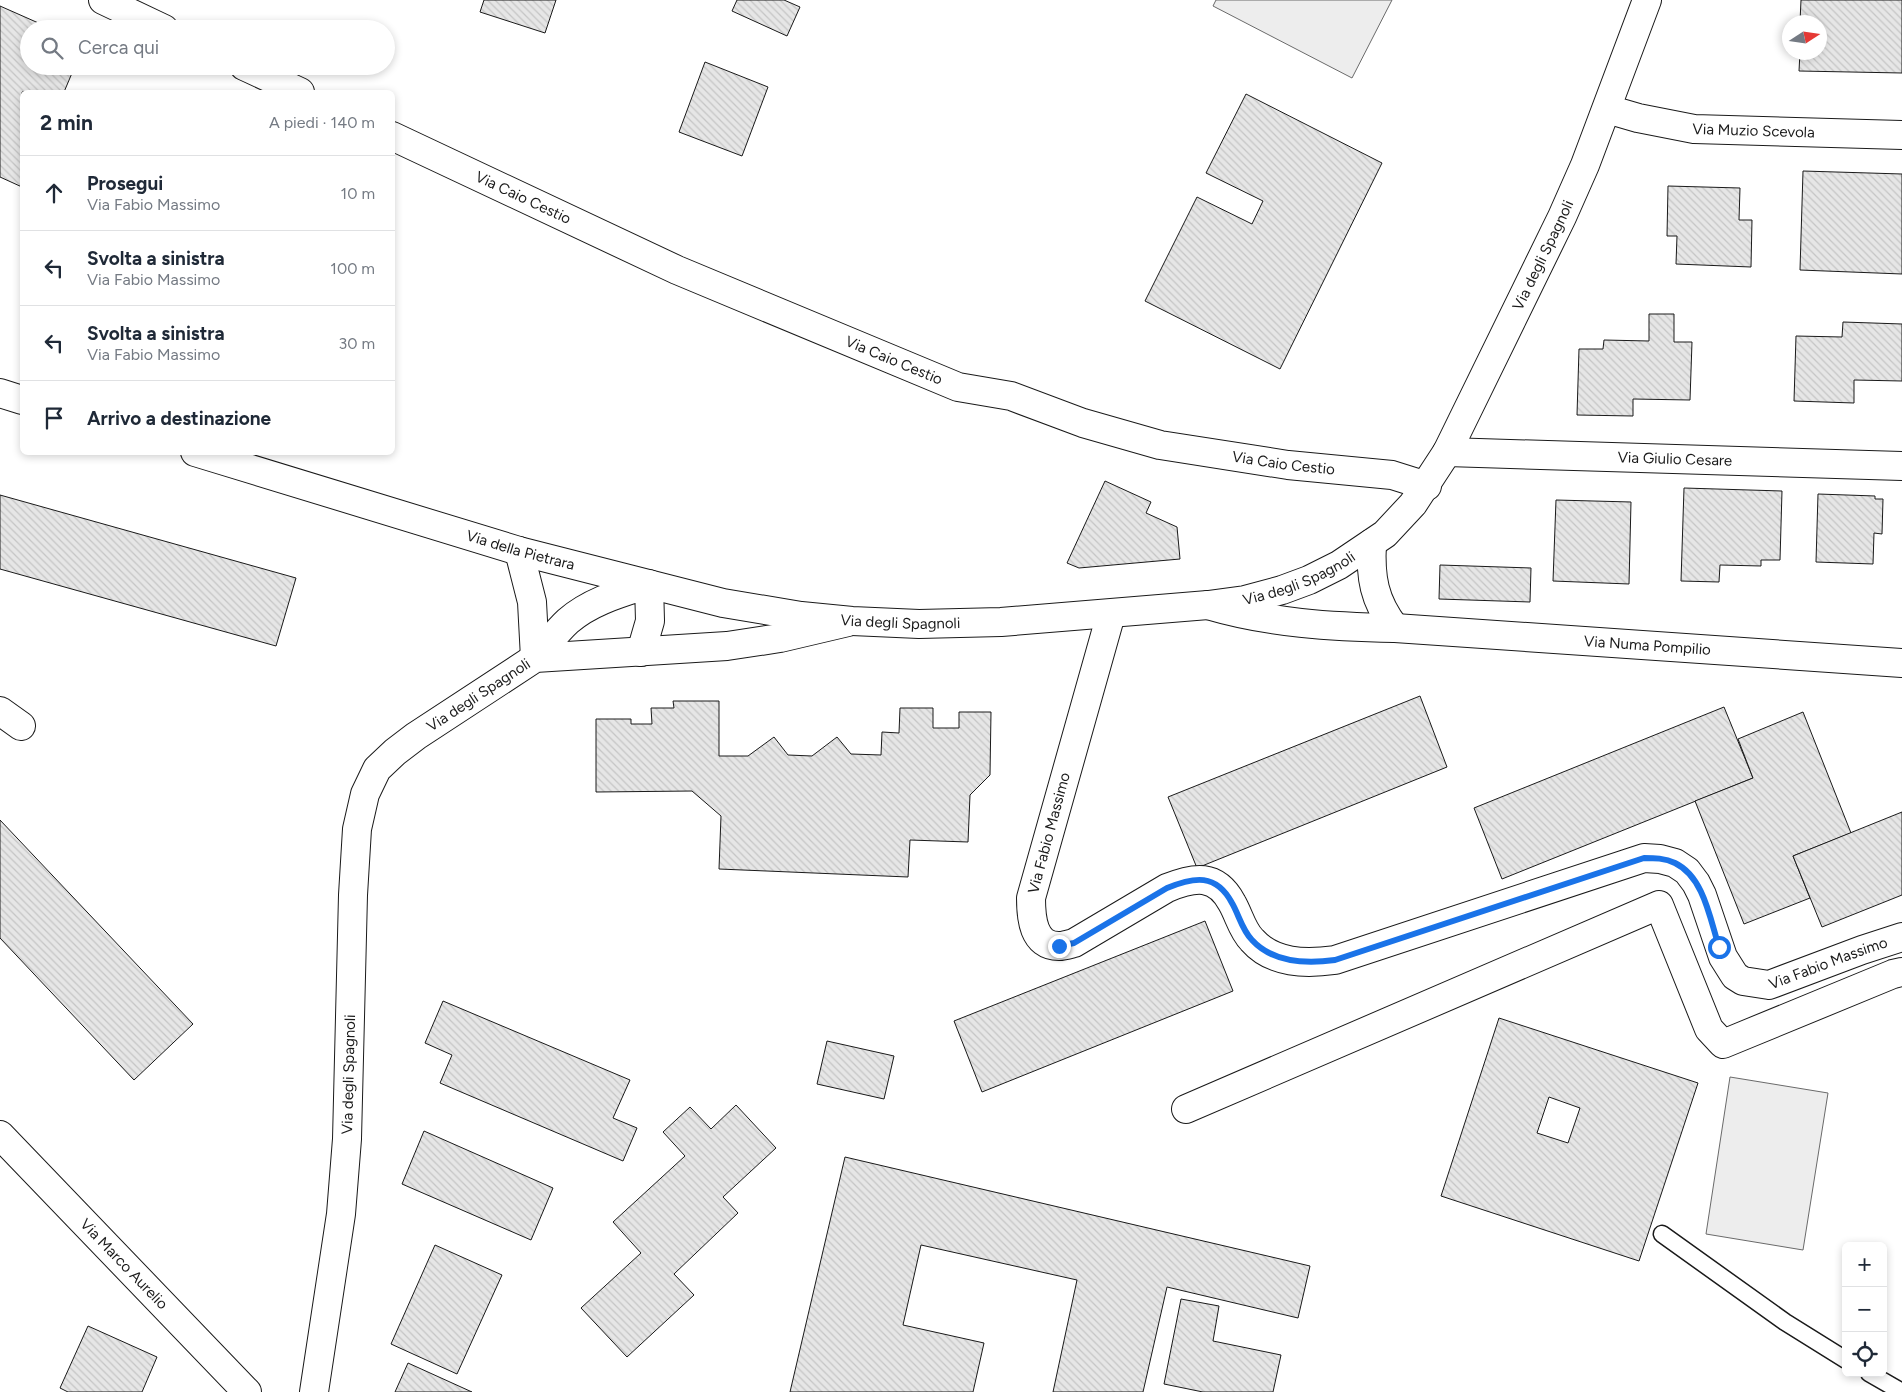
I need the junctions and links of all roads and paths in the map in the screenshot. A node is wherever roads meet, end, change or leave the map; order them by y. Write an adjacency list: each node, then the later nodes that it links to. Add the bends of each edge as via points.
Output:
1 (103, 0): 3 (street)
2 (1647, 0): 6 (street, Via degli Spagnoli)
3 (145, 20)
4 (263, 75): 5 (street)
5 (296, 90)
6 (1607, 109): 7 (street, Via Muzio Scevola, via 1694,129); 11 (street, Via degli Spagnoli, via 1562,217)
7 (1902, 135)
8 (395, 137): 14 (street, Via Caio Cestio, via 677,270 958,387 1011,396 1160,445 1288,465 1392,475)
9 (0, 393): 10 (street)
10 (20, 399)
11 (1447, 452): 13 (street, Via Giulio Cesare); 14 (street, Via degli Spagnoli)
12 (205, 455): 16 (street, Via della Pietrara)
13 (1902, 466)
14 (1426, 486): 15 (street, Via degli Spagnoli, via 1400,519)
15 (1372, 543): 18 (street, Via degli Spagnoli, via 1323,573 1282,590); 21 (street, via 1371,571 1377,596)
16 (519, 551): 17 (street, Via della Pietrara); 23 (street, via 532,602)
17 (649, 584): 20 (street, Via della Pietrara, via 755,609); 22 (street, via 650,621); 23 (street, via 610,597 581,612 568,621)
18 (1208, 605): 19 (street, Via degli Spagnoli); 21 (street, Via Numa Pompilio, via 1286,622)
19 (1111, 614): 20 (street, Via degli Spagnoli, via 1000,622 919,624); 25 (street, Via Fabio Massimo, via 1030,898 1035,932 1044,943 1059,946 1074,943 1167,888 1200,879 1213,881 1224,890 1252,941 1269,953 1300,963 1335,960 1644,858 1674,863 1696,883 1723,957 1743,982 1769,985)
20 (852, 621): 22 (street, Via degli Spagnoli, via 757,642)
21 (1395, 628): 24 (street, Via Numa Pompilio)
22 (641, 652): 23 (street, Via degli Spagnoli)
23 (535, 658): 33 (street, Via degli Spagnoli, via 385,760 370,781 361,806 354,880 350,1092 341,1214)
24 (1902, 663)
25 (1902, 937)
26 (1902, 972): 27 (street, via 1723,1044 1709,1029 1659,905)
27 (1186, 1108)
28 (0, 1135): 32 (street, Via Marco Aurelio)
29 (1662, 1234): 30 (lane, via 1785,1322)
30 (1842, 1358)
31 (1876, 1377): 34 (lane)
32 (248, 1392)
33 (314, 1392)
34 (1902, 1392)

